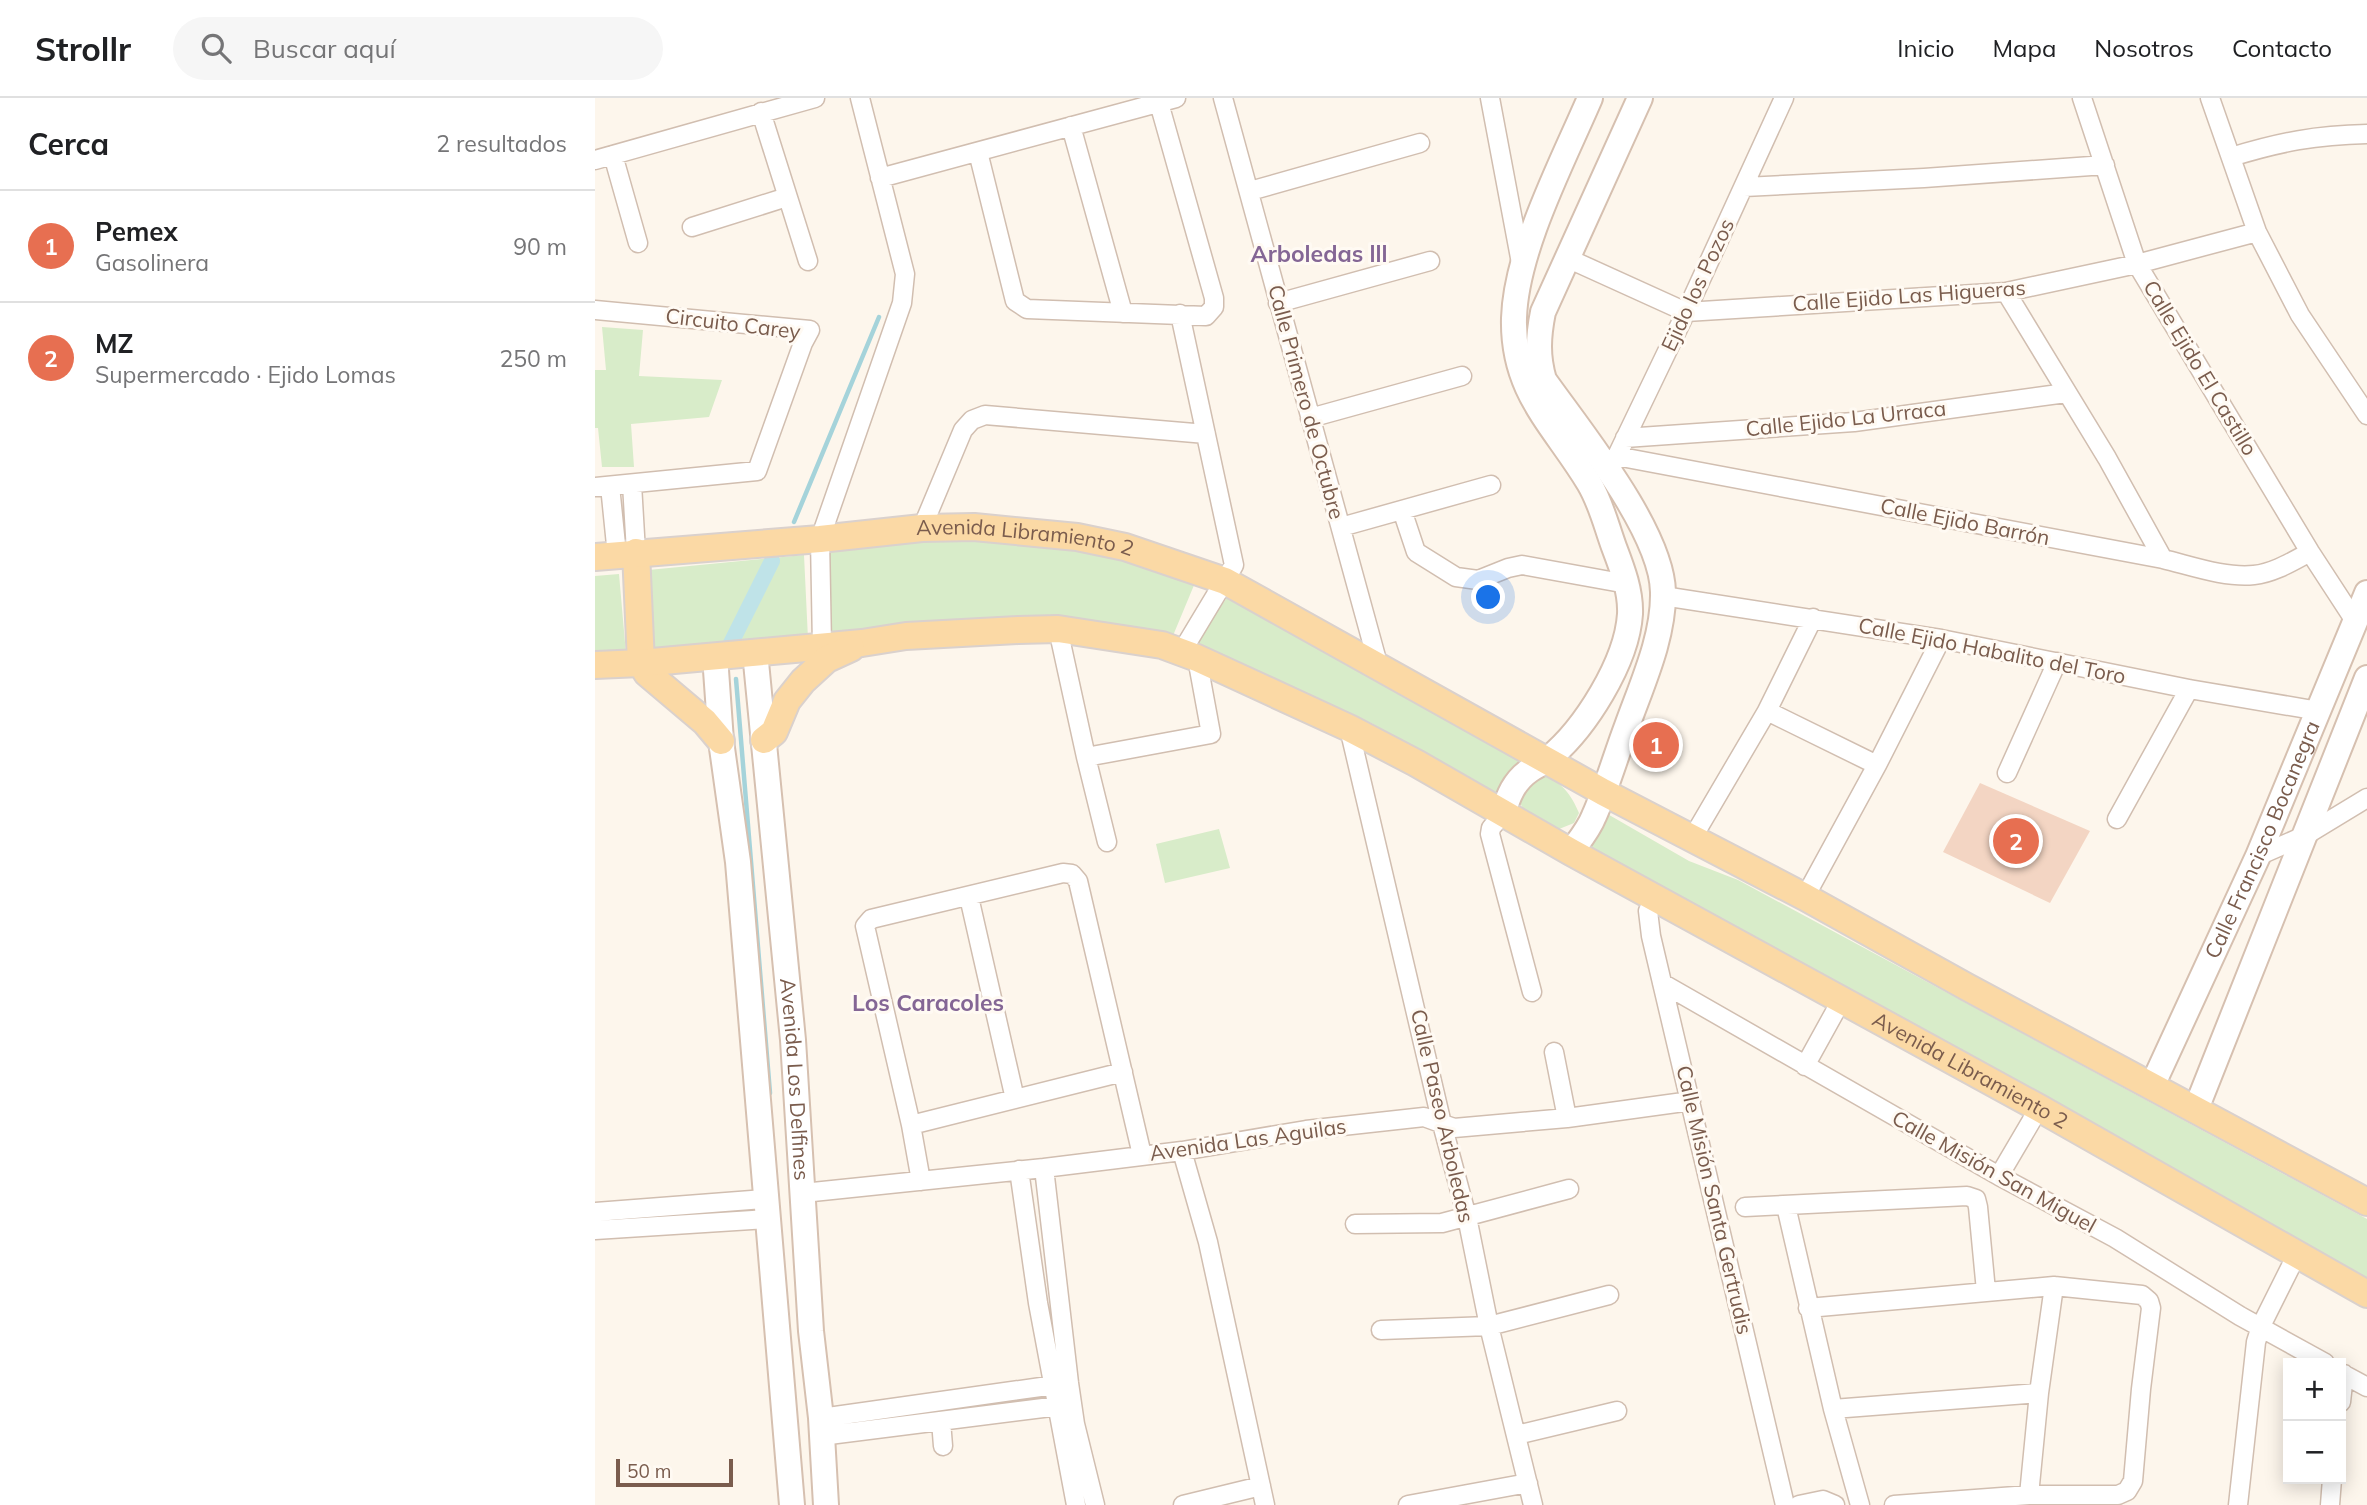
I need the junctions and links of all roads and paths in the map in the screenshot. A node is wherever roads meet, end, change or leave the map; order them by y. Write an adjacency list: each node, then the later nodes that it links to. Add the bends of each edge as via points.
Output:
1 (814, 98): 11 (street)
2 (860, 98): 19 (street)
3 (1223, 98): 21 (street, Calle Primero de Octubre)
4 (1490, 98): 30 (street)
5 (1590, 98): 30 (street)
6 (1640, 98): 26 (street)
7 (1784, 98): 20 (street, Ejido los Pozos)
8 (2081, 98): 18 (street, Calle Ejido El Castillo)
9 (2210, 98): 16 (street)
10 (1167, 100): 12 (street); 36 (street, via 1214,298 1214,307 1206,316)
11 (761, 112): 17 (street); 22 (street)
12 (1071, 126): 15 (street); 35 (street)
13 (2367, 134): 16 (street, via 2293,139)
14 (1420, 143): 21 (street)
15 (978, 152): 19 (street); 35 (street, via 1015,301 1027,309)
16 (2231, 157): 24 (street)
17 (604, 158): 25 (street)
18 (2105, 164): 20 (street); 29 (street, Calle Ejido El Castillo)
19 (880, 178): 51 (street, via 905,274 902,303)
20 (1744, 187): 34 (street, Ejido los Pozos)
21 (1250, 191): 32 (street, Calle Primero de Octubre)
22 (787, 197): 23 (street); 27 (street)
23 (692, 226)
24 (2257, 232): 29 (street, Calle Ejido Las Higueras); 39 (street, via 2300,315)
25 (638, 243)
26 (1567, 258): 34 (street, Calle Ejido Las Higueras); 43 (street, via 1543,312 1537,339 1539,363 1544,380)
27 (808, 261)
28 (1430, 261): 32 (street)
29 (2137, 264): 31 (street, Calle Ejido Las Higueras); 52 (street, Calle Ejido El Castillo)
30 (1522, 269): 47 (street, via 1514,317 1520,372 1529,394)
31 (2006, 292): 34 (street, Calle Ejido Las Higueras); 38 (street)
32 (1278, 303): 40 (street, Calle Primero de Octubre)
33 (595, 310): 44 (street, Circuito Carey, via 810,330 757,471)
34 (1686, 312): 42 (street, Ejido los Pozos)
35 (1123, 313): 36 (street)
36 (1180, 314): 41 (street)
37 (1462, 376): 40 (street)
38 (2066, 393): 42 (street, Calle Ejido La Urraca, via 1854,422); 54 (street)
39 (2367, 415)
40 (1310, 418): 49 (street, Calle Primero de Octubre)
41 (1206, 434): 50 (street, via 985,415 963,430); 55 (street, via 1234,565)
42 (1625, 438): 43 (street, Ejido los Pozos)
43 (1613, 464): 47 (street, Ejido los Pozos); 54 (street, Calle Ejido Barrón); 58 (street, via 1658,562)
44 (632, 484): 46 (street); 53 (street)
45 (1491, 485): 48 (street)
46 (603, 486): 53 (street)
47 (1600, 504): 56 (street)
48 (1402, 510): 49 (street); 56 (street, via 1416,552 1456,578 1478,580 1523,565)
49 (1341, 527): 70 (street, Calle Primero de Octubre)
50 (922, 528): 51 (main road, Avenida Libramiento 2); 55 (main road, Avenida Libramiento 2, via 974,527 1077,537 1125,547)
51 (820, 539): 53 (main road, Avenida Libramiento 2); 64 (street)
52 (2310, 552): 54 (street, Calle Ejido Barrón, via 2255,575); 60 (street, Calle Ejido El Castillo)
53 (616, 555): 69 (main road)
54 (2163, 559)
55 (1226, 581): 66 (street); 70 (main road, Avenida Libramiento 2)
56 (1627, 584): 80 (street, via 1628,628 1606,686)
57 (2367, 593): 60 (street, Calle Francisco Bocanegra)
58 (1663, 596): 59 (street, Calle Ejido Habalito del Toro); 83 (street, via 1650,659)
59 (1813, 618): 62 (street, Calle Ejido Habalito del Toro); 74 (street)
60 (2355, 621): 75 (street, Calle Francisco Bocanegra)
61 (1058, 629): 63 (main road, Avenida Libramiento 2, via 920,635); 66 (main road, Avenida Libramiento 2, via 1162,645); 79 (street)
62 (1941, 639): 68 (street, Calle Ejido Habalito del Toro); 81 (street)
63 (862, 643): 64 (main road, Avenida Libramiento 2); 77 (main road, via 827,659 803,681 787,701 774,732)
64 (822, 646): 65 (main road, Avenida Libramiento 2)
65 (755, 652): 67 (main road, Avenida Libramiento 2); 77 (street, Avenida Los Delfines)
66 (1189, 655): 76 (main road, Avenida Libramiento 2); 79 (street, via 1211,734)
67 (715, 656): 69 (main road, Avenida Libramiento 2); 78 (street, Avenida Los Delfines)
68 (2057, 662): 73 (street, Calle Ejido Habalito del Toro); 82 (street)
69 (641, 663): 71 (main road, Avenida Libramiento 2); 78 (main road)
70 (1378, 664): 80 (main road, Avenida Libramiento 2)
71 (595, 665)
72 (2367, 678): 87 (street, Calle Francisco Bocanegra)
73 (2189, 689): 75 (street, Calle Ejido Habalito del Toro); 86 (street)
74 (1767, 711): 81 (street); 88 (street)
75 (2319, 712): 91 (street, Calle Francisco Bocanegra)
76 (1349, 728): 85 (main road, Avenida Libramiento 2); 109 (street, Calle Paseo Arboledas)
77 (764, 740): 98 (street, Avenida Los Delfines)
78 (721, 741): 99 (street, Avenida Los Delfines, via 738,862)
79 (1086, 757): 89 (street)
80 (1548, 759): 83 (main road, Avenida Libramiento 2); 85 (street, via 1517,781)
81 (1877, 765): 94 (street)
82 (2007, 772)
83 (1603, 792): 88 (main road, Avenida Libramiento 2); 90 (street, via 1594,817)
84 (2367, 798): 87 (street)
85 (1503, 814): 90 (main road, Avenida Libramiento 2); 96 (street, via 1490,834)
86 (2117, 820)
87 (2306, 835): 91 (street); 107 (street, Calle Francisco Bocanegra)
88 (1693, 837): 94 (main road, Avenida Libramiento 2)
89 (1107, 842)
90 (1571, 852): 93 (main road, Avenida Libramiento 2)
91 (2258, 856): 103 (street, Calle Francisco Bocanegra)
92 (969, 897): 102 (street, via 1072,874 1078,881); 104 (street); 110 (street, via 871,919 865,926)
93 (1655, 897): 95 (street, Calle Misión Santa Gertrudis, via 1648,911); 97 (main road, Avenida Libramiento 2)
94 (1805, 897): 103 (main road, Avenida Libramiento 2)
95 (1663, 983): 101 (street, Calle Misión San Miguel); 105 (street, Calle Misión Santa Gertrudis)
96 (1532, 992)
97 (1842, 999): 101 (street); 106 (main road, Avenida Libramiento 2)
98 (793, 1040): 99 (street); 118 (street, Avenida Los Delfines)
99 (754, 1045): 122 (street, Avenida Los Delfines)
100 (1554, 1052): 108 (street)
101 (1805, 1066): 115 (street, Calle Misión San Miguel)
102 (1123, 1072): 104 (street); 112 (street)
103 (2152, 1086): 107 (main road, Avenida Libramiento 2)
104 (1015, 1099): 110 (street)
105 (1691, 1101): 108 (street, Avenida Las Aguilas); 160 (street, Calle Misión Santa Gertrudis)
106 (2039, 1108): 115 (street); 127 (main road, Avenida Libramiento 2)
107 (2196, 1109): 119 (main road, Avenida Libramiento 2)
108 (1567, 1118): 109 (street, Avenida Las Aguilas, via 1454,1128)
109 (1442, 1124): 111 (street, Avenida Las Aguilas, via 1425,1117 1306,1130); 124 (street, Calle Paseo Arboledas)
110 (911, 1125): 116 (street)
111 (1182, 1151): 112 (street, Avenida Las Aguilas); 150 (street, via 1208,1242)
112 (1142, 1156): 113 (street, Avenida Las Aguilas)
113 (1044, 1168): 114 (street, Avenida Las Aguilas); 138 (street)
114 (1019, 1170): 116 (street, Avenida Las Aguilas); 138 (street, via 1038,1303)
115 (1999, 1176): 134 (street, Calle Misión San Miguel, via 2115,1238)
116 (921, 1181): 118 (street, Avenida Las Aguilas)
117 (1569, 1189): 124 (street)
118 (803, 1193): 145 (street, Avenida Los Delfines)
119 (2367, 1202)
120 (1786, 1206): 121 (street); 129 (street, via 1976,1199); 132 (street)
121 (1745, 1207)
122 (766, 1209): 123 (street); 126 (street); 152 (street, Avenida Los Delfines)
123 (595, 1212)
124 (1467, 1217): 125 (street, via 1442,1223); 133 (street, Calle Paseo Arboledas)
125 (1355, 1224)
126 (595, 1230)
127 (2297, 1255): 130 (main road, Avenida Libramiento 2); 134 (street)
128 (2054, 1286): 129 (street); 140 (street); 151 (street, via 2142,1294 2149,1301 2133,1481 2118,1495)
129 (1986, 1291): 132 (street)
130 (2367, 1294)
131 (1609, 1295): 133 (street)
132 (1808, 1308): 142 (street)
133 (1489, 1326): 135 (street); 146 (street, Calle Paseo Arboledas)
134 (2261, 1326): 136 (street, Calle Misión San Miguel); 165 (street)
135 (1381, 1330)
136 (2316, 1358)
137 (2346, 1375): 139 (street)
138 (1061, 1385): 141 (street); 145 (street)
139 (2367, 1387)
140 (2039, 1393): 142 (street); 151 (street)
141 (1064, 1405): 144 (street); 154 (street); 155 (street)
142 (1833, 1409): 163 (street)
143 (1617, 1411): 146 (street)
144 (941, 1421): 145 (street); 147 (street)
145 (821, 1427): 153 (street, Avenida Los Delfines)
146 (1517, 1436): 148 (street, Calle Paseo Arboledas)
147 (943, 1446)
148 (1528, 1483): 158 (street); 159 (street, Calle Paseo Arboledas)
149 (2332, 1484): 166 (street)
150 (1261, 1486): 156 (street); 157 (street)
151 (2029, 1496): 164 (street)
152 (792, 1505)
153 (826, 1505)
154 (1076, 1505)
155 (1095, 1505)
156 (1183, 1505)
157 (1265, 1505)
158 (1408, 1505)
159 (1533, 1505)
160 (1785, 1505)
161 (1799, 1505): 162 (street, via 1823,1500)
162 (1835, 1505)
163 (1860, 1505)
164 (1894, 1505)
165 (2238, 1505)
166 (2330, 1505)

